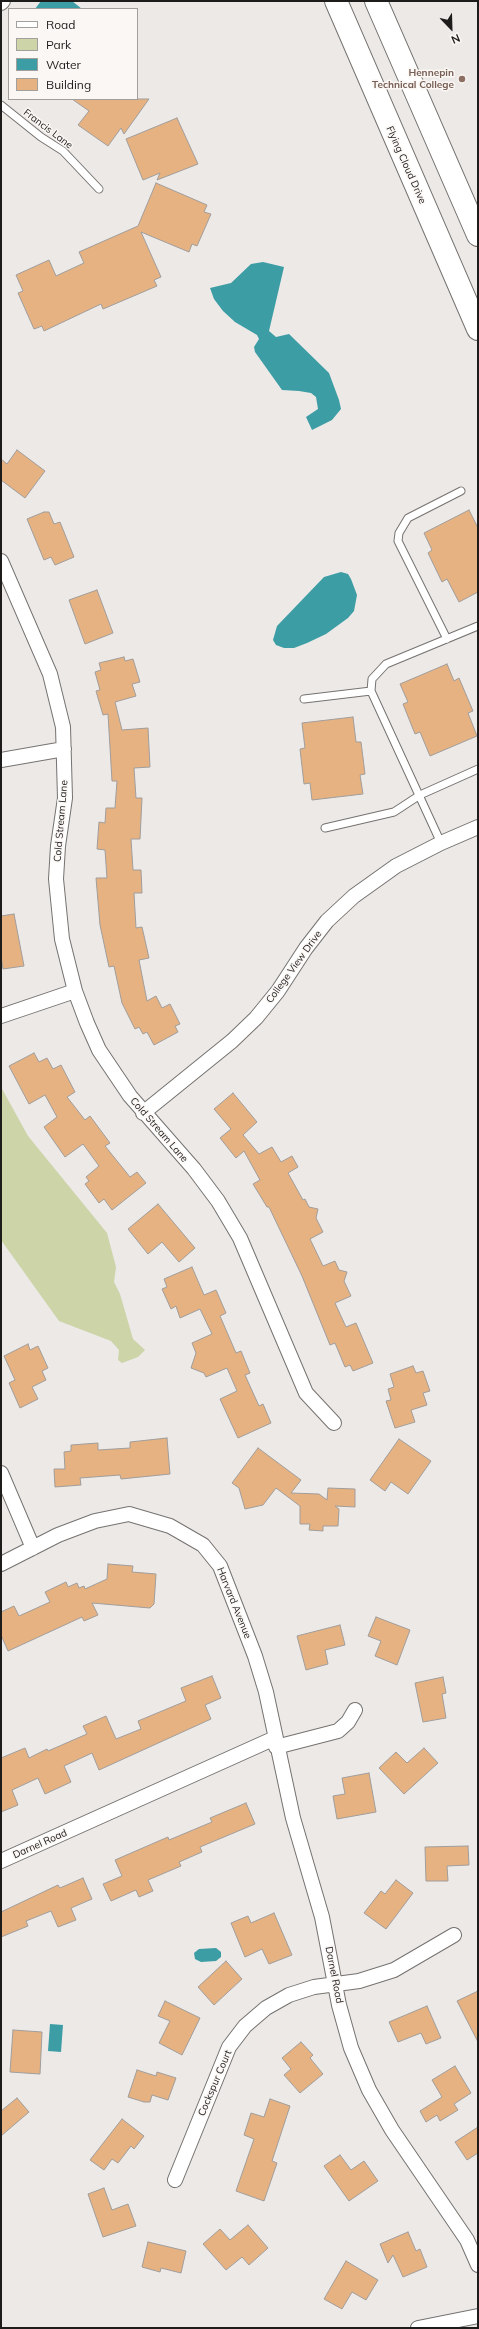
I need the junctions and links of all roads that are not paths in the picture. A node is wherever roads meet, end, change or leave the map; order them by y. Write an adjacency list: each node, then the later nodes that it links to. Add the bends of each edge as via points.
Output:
1 (336, 1): 6 (main road, Flying Cloud Drive)
2 (376, 1): 5 (main road)
3 (1, 105): 4 (lane, Francis Lane, via 63,151)
4 (99, 189)
5 (478, 235)
6 (478, 329)
7 (461, 490): 10 (lane, via 408,518 399,533 398,541)
8 (1, 561): 13 (street, Cold Stream Lane, via 50,674 62,721)
9 (478, 626): 10 (lane)
10 (447, 639): 11 (lane, via 386,664 372,679)
11 (371, 691): 12 (lane); 16 (lane)
12 (304, 699)
13 (64, 749): 14 (street); 20 (street, Cold Stream Lane, via 65,798 56,879 62,939)
14 (1, 760)
15 (478, 769): 16 (lane)
16 (420, 795): 18 (lane, via 394,812); 19 (lane)
17 (478, 827): 19 (street, College View Drive)
18 (325, 828)
19 (441, 843): 22 (street, College View Drive, via 396,866 354,896 327,921 256,1018)
20 (75, 991): 21 (street); 22 (street, Cold Stream Lane, via 99,1050)
21 (1, 1016)
22 (143, 1114): 23 (street, Cold Stream Lane, via 194,1169 218,1201 240,1238 306,1392)
23 (334, 1423)
24 (1, 1473): 25 (street)
25 (33, 1548): 26 (street, Harvard Avenue); 28 (street, Harvard Avenue, via 95,1521 129,1514 170,1526 203,1544 220,1566 250,1642 266,1692)
26 (1, 1564)
27 (355, 1710): 28 (street, Darnel Road, via 348,1722 338,1731)
28 (276, 1743): 29 (street, Darnel Road); 31 (street, Darnel Road, via 293,1818 322,1917)
29 (1, 1861)
30 (454, 1935): 31 (street, Cockspur Court, via 394,1970 359,1981)
31 (336, 1984): 32 (street, Cockspur Court, via 314,1987 289,1995 266,2008 245,2026 229,2047); 33 (street, Darnel Road, via 351,2048 369,2090 392,2130 467,2240)
32 (175, 2180)
33 (478, 2265)
34 (478, 2316): 35 (street)
35 (418, 2328)

